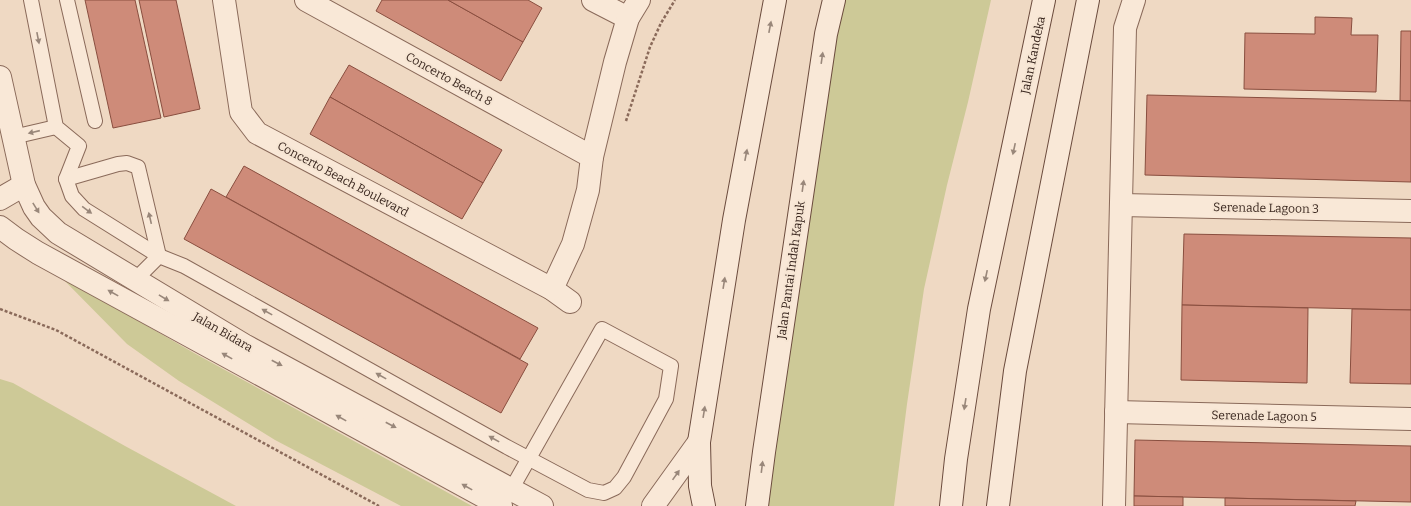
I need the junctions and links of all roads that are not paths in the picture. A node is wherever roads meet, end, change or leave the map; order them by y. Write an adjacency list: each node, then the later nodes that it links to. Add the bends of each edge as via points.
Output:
1 (31, 0): 14 (lane, one-way to 14)
2 (67, 0): 13 (lane)
3 (224, 0): 25 (street, Concerto Beach Boulevard, via 241,112 257,133)
4 (593, 0): 11 (street)
5 (775, 0): 29 (street, one-way to 5, via 734,220)
6 (834, 0): 35 (street, Jalan Pantai Indah Kapuk, one-way to 6, via 826,34)
7 (1044, 0): 36 (street, Jalan Kandeka, one-way to 36, via 979,309)
8 (1088, 0): 37 (street, via 1015,371)
9 (1134, 0): 20 (street, via 1125,28)
10 (320, 3): 16 (street, Concerto Beach 8)
11 (633, 9): 16 (street, via 616,62)
12 (0, 77): 15 (street, Jalan Bidara)
13 (95, 121)
14 (56, 127): 15 (lane, one-way to 15); 17 (lane, via 79,146)
15 (13, 137): 18 (street, Jalan Bidara)
16 (592, 157): 25 (street, via 588,190 573,244)
17 (66, 178): 23 (lane, one-way to 23, via 72,196 84,209); 23 (lane, one-way to 17, via 138,167 118,164)
18 (24, 186): 19 (street); 24 (street, Jalan Bidara, one-way to 24, via 41,217 58,233)
19 (0, 199)
20 (1121, 205): 21 (street, Serenade Lagoon 3); 27 (street)
21 (1411, 211)
22 (0, 227): 31 (street, Jalan Bidara, one-way to 22, via 38,253)
23 (159, 256): 24 (lane); 30 (lane, one-way to 23, via 184,266)
24 (135, 280): 31 (street, Jalan Bidara, one-way to 31)
25 (552, 289): 26 (street, Concerto Beach Boulevard)
26 (570, 302)
27 (1116, 412): 28 (street, Serenade Lagoon 5); 38 (street)
28 (1411, 419)
29 (699, 442): 33 (street, one-way to 29); 34 (street, via 700,486)
30 (528, 458): 30 (lane, via 588,490 604,493 616,488 666,399 671,366 602,329); 31 (lane)
31 (505, 501): 32 (street, Jalan Bidara)
32 (542, 506)
33 (653, 506)
34 (704, 506)
35 (757, 506)
36 (951, 506)
37 (998, 506)
38 (1114, 506)

